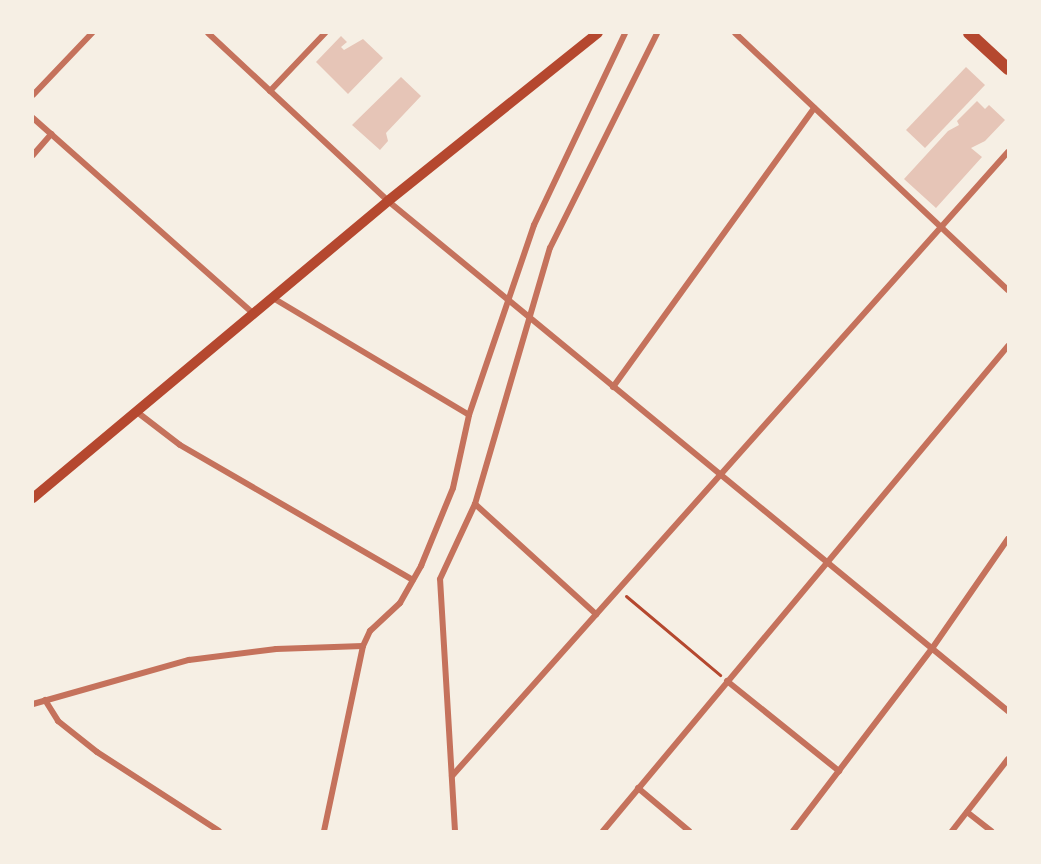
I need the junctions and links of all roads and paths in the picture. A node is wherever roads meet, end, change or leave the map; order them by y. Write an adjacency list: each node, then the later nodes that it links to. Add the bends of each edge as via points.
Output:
1 (92, 33): 11 (street)
2 (208, 33): 10 (street)
3 (325, 33): 10 (street)
4 (598, 33): 17 (main road)
5 (626, 33): 21 (street, via 534,225)
6 (657, 33): 23 (street, via 550,248)
7 (735, 33): 12 (street)
8 (969, 33): 9 (main road)
9 (1008, 69)
10 (270, 91): 17 (street)
11 (33, 94)
12 (814, 108): 18 (street); 25 (street)
13 (33, 118): 14 (street)
14 (51, 134): 16 (street); 22 (street)
15 (1008, 152): 18 (street)
16 (33, 155)
17 (388, 201): 20 (main road); 21 (street)
18 (940, 227): 19 (street); 28 (street)
19 (1008, 290)
20 (273, 298): 22 (main road); 27 (street)
21 (506, 299): 23 (street); 27 (street)
22 (254, 314): 26 (main road)
23 (527, 317): 25 (street); 30 (street)
24 (1008, 346): 32 (street)
25 (613, 387): 28 (street)
26 (137, 412): 29 (main road); 33 (street, via 180,445)
27 (469, 415): 33 (street, via 453,488)
28 (719, 475): 32 (street); 34 (street)
29 (33, 498)
30 (475, 504): 35 (street); 44 (street, via 440,579)
31 (1008, 539): 37 (street)
32 (825, 563): 37 (street); 38 (street)
33 (413, 580): 36 (street, via 400,603 370,631)
34 (618, 589): 35 (street); 38 (path)
35 (596, 614): 44 (street)
36 (363, 646): 39 (street, via 276,649 189,660); 48 (street)
37 (931, 650): 41 (street); 43 (street)
38 (728, 681): 43 (street); 45 (street)
39 (45, 700): 40 (street); 47 (street, via 58,721 97,752)
40 (33, 704)
41 (1008, 711)
42 (1008, 759): 46 (street)
43 (838, 771): 52 (street)
44 (452, 776): 49 (street)
45 (638, 788): 50 (street); 51 (street)
46 (967, 812): 53 (street); 54 (street)
47 (219, 831)
48 (324, 831)
49 (454, 831)
50 (603, 831)
51 (689, 831)
52 (793, 831)
53 (952, 831)
54 (991, 831)

